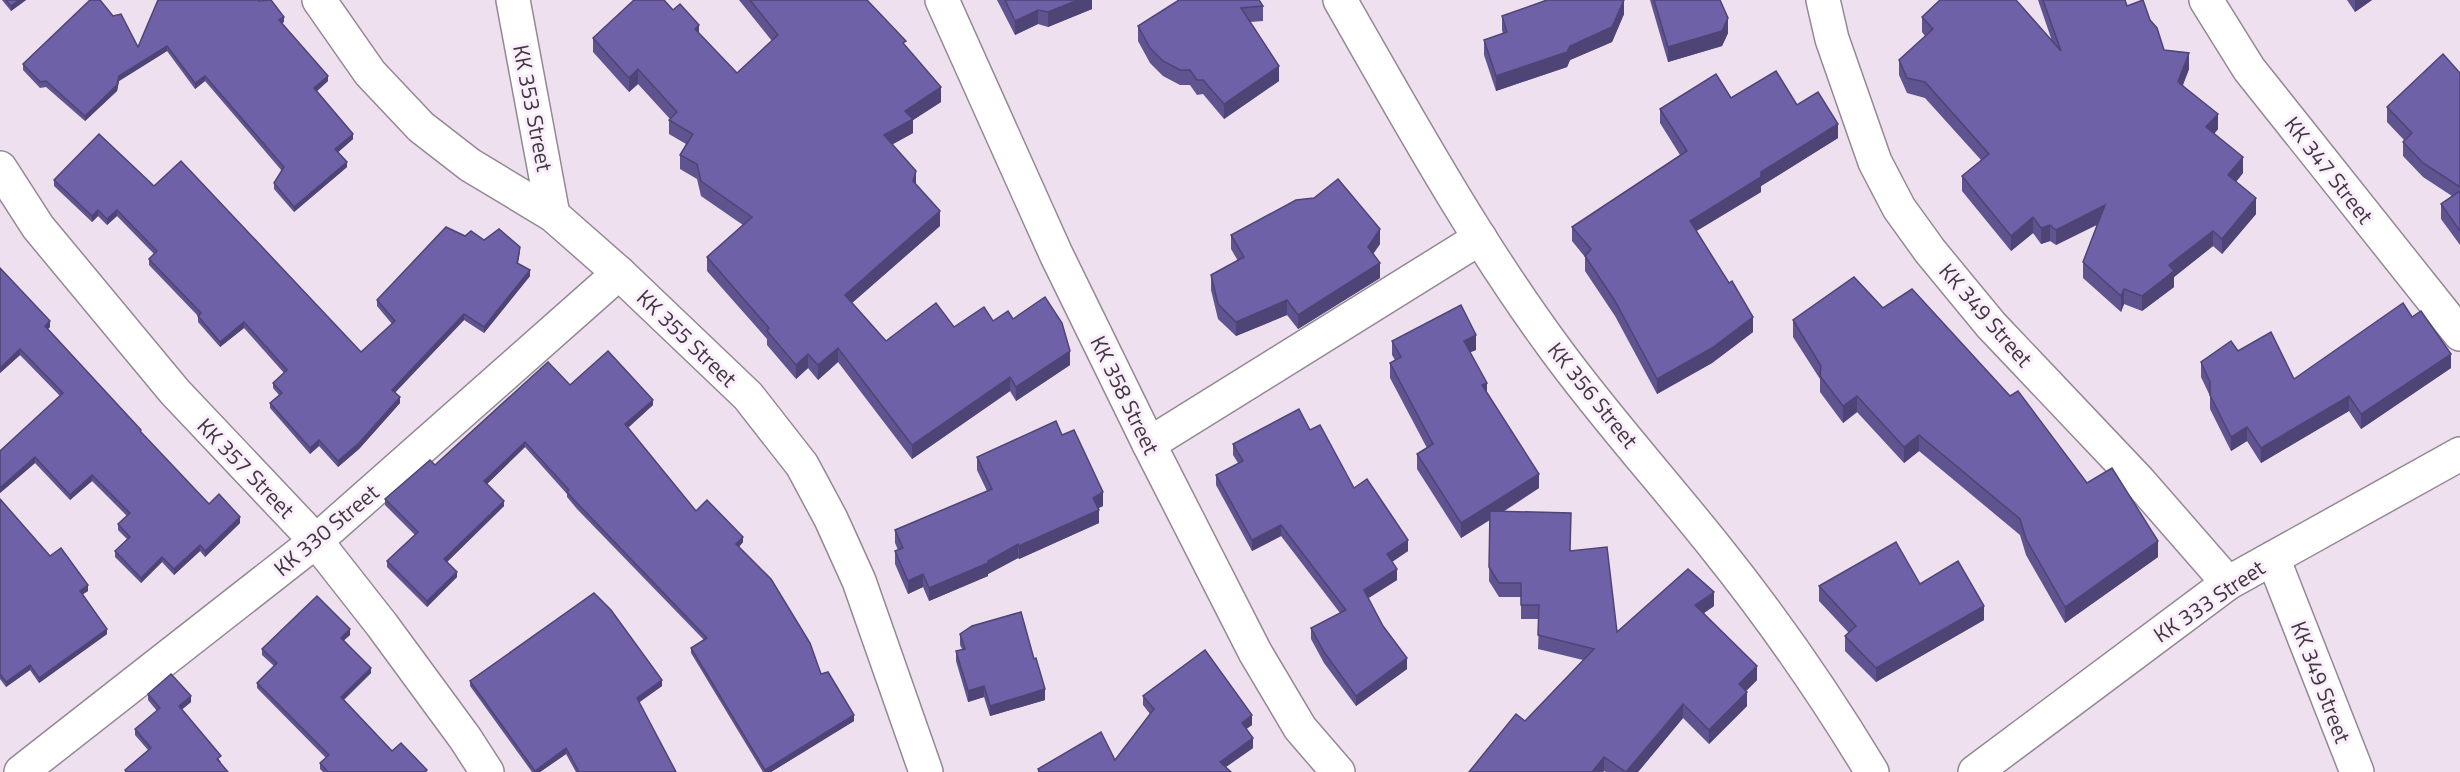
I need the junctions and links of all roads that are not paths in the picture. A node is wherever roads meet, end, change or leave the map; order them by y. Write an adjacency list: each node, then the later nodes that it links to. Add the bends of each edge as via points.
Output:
1 (319, 0): 8 (street, KK 355 Street, via 370,73 421,127 470,165)
2 (513, 0): 8 (street, KK 353 Street)
3 (942, 0): 12 (street, KK 358 Street, via 1056,254)
4 (1340, 0): 9 (street, KK 356 Street)
5 (1823, 0): 16 (street, KK 349 Street, via 1832,39 1875,162 1899,208 1991,325 2139,481)
6 (2206, 0): 11 (street, KK 347 Street, via 2249,69)
7 (0, 168): 14 (street, KK 357 Street, via 38,227 175,392)
8 (553, 215): 10 (street, KK 355 Street)
9 (1480, 238): 12 (street); 21 (street, KK 356 Street, via 1553,347 1718,550 1828,700)
10 (619, 273): 14 (street, KK 330 Street); 19 (street, KK 355 Street, via 748,396 802,465 859,581)
11 (2460, 334)
12 (1149, 444): 20 (street, KK 358 Street, via 1255,652 1300,728)
13 (2460, 454): 15 (street, KK 333 Street)
14 (316, 541): 17 (street, KK 330 Street); 18 (street, KK 357 Street, via 382,625)
15 (2273, 558): 16 (street, KK 333 Street); 23 (street, KK 349 Street)
16 (2228, 583): 22 (street, KK 333 Street)
17 (21, 772)
18 (487, 772)
19 (926, 772)
20 (1338, 772)
21 (1872, 772)
22 (1975, 772)
23 (2357, 772)

